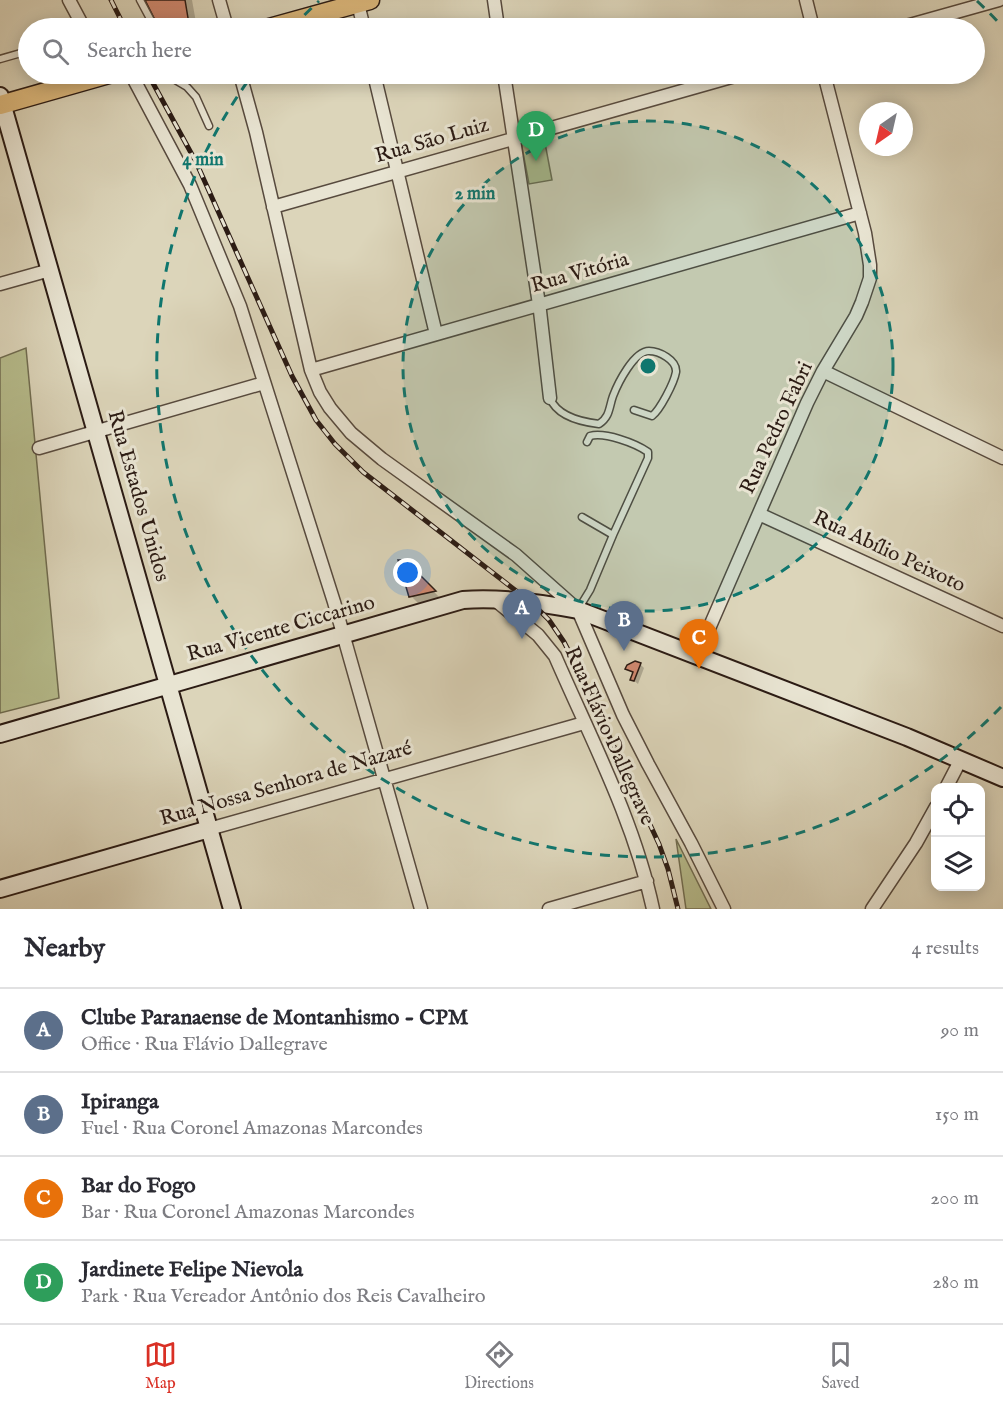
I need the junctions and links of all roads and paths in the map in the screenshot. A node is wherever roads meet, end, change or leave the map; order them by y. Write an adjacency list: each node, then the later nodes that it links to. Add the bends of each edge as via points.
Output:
1 (69, 0): 8 (street)
2 (140, 0): 9 (lane)
3 (219, 0): 10 (street)
4 (494, 0): 13 (street)
5 (806, 0): 14 (street)
6 (999, 0): 15 (street)
7 (362, 1): 11 (main road); 12 (street)
8 (79, 18)
9 (150, 18)
10 (224, 18)
11 (303, 18)
12 (363, 18)
13 (497, 18)
14 (810, 18)
15 (935, 18)
16 (18, 54): 17 (lane)
17 (0, 59)
18 (71, 84): 26 (main road)
19 (136, 84): 38 (street, via 190,185 240,306)
20 (182, 84): 27 (lane, via 196,97)
21 (243, 84): 30 (street)
22 (376, 84): 29 (street)
23 (506, 84): 28 (street)
24 (706, 84): 28 (street, Rua São Luiz)
25 (827, 84): 31 (street, Rua Pedro Fabri)
26 (1, 102): 32 (street, Rua Estados Unidos)
27 (209, 126)
28 (514, 138): 29 (street, Rua São Luiz); 34 (street)
29 (398, 172): 30 (street, Rua São Luiz); 35 (street)
30 (273, 207): 36 (street)
31 (860, 213): 34 (street, Rua Vitória); 37 (street, Rua Pedro Fabri, via 870,278 856,316)
32 (50, 270): 33 (street); 41 (street, Rua Estados Unidos)
33 (0, 284)
34 (539, 305): 35 (street, Rua Vitória); 39 (street)
35 (436, 334): 36 (street, Rua Vitória)
36 (311, 370): 49 (street, via 330,408 358,438 498,541)
37 (823, 371): 44 (street); 45 (street, Rua Pedro Fabri)
38 (264, 383): 41 (street); 51 (street)
39 (550, 398): 40 (lane, via 558,410 599,424 606,420 613,397 635,358 648,351 669,358 676,372 658,412 652,416)
40 (634, 410)
41 (96, 432): 43 (street); 53 (street, Rua Estados Unidos)
42 (587, 442): 47 (lane, via 590,436 605,435 648,452)
43 (39, 448)
44 (1003, 458)
45 (759, 514): 50 (street, Rua Abílio Peixoto); 52 (street, Rua Pedro Fabri)
46 (582, 517): 47 (lane)
47 (613, 535): 49 (lane, via 591,590)
48 (495, 600): 49 (street, Rua Vicente Ciccarino); 51 (street, Rua Vicente Ciccarino, via 463,600); 54 (street, Rua Flávio Dallegrave, via 538,635 555,656)
49 (578, 610): 52 (street, Rua Vicente Ciccarino); 68 (street, via 635,738)
50 (1003, 626)
51 (344, 634): 53 (street, Rua Vicente Ciccarino); 58 (street)
52 (697, 656): 56 (street, Rua Vicente Ciccarino)
53 (168, 685): 55 (street, Rua Vicente Ciccarino); 61 (street, Rua Estados Unidos)
54 (584, 723): 58 (street, Rua Nossa Senhora de Nazaré); 62 (street, Rua Flávio Dallegrave, via 625,815)
55 (0, 734)
56 (961, 759): 57 (street, Rua Vicente Ciccarino); 59 (street)
57 (1003, 778)
58 (384, 779): 61 (street, Rua Nossa Senhora de Nazaré); 65 (street)
59 (949, 783)
60 (931, 816): 69 (street)
61 (209, 829): 63 (street, Rua Nossa Senhora de Nazaré); 64 (street, Rua Estados Unidos)
62 (647, 881): 66 (street); 67 (street, Rua Flávio Dallegrave)
63 (0, 889)
64 (232, 909)
65 (421, 909)
66 (549, 909)
67 (653, 909)
68 (724, 909)
69 (872, 909)

